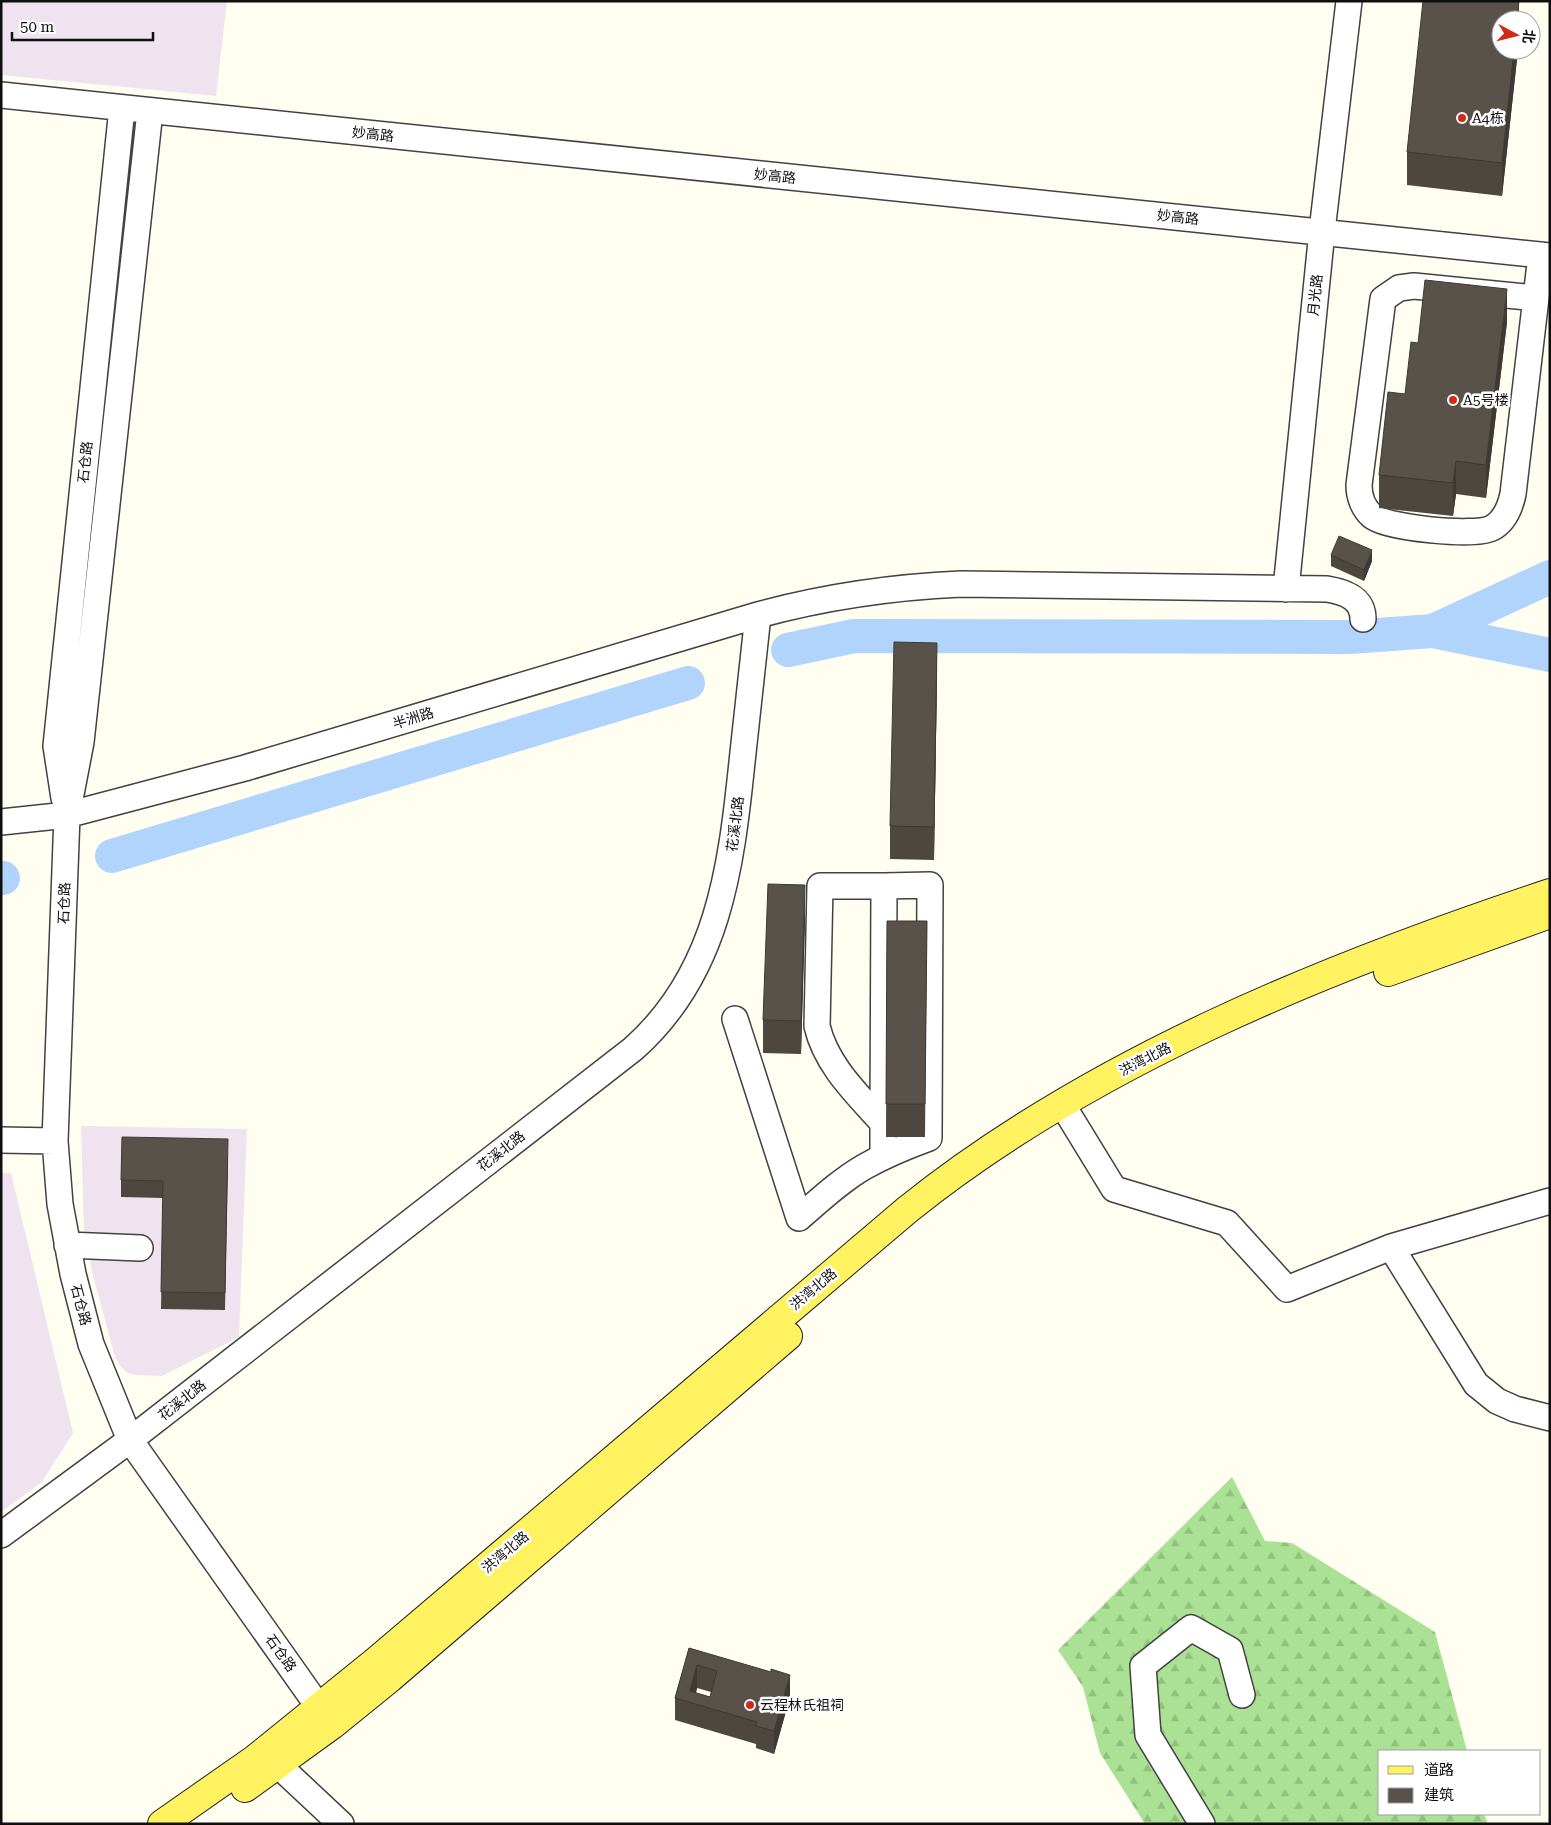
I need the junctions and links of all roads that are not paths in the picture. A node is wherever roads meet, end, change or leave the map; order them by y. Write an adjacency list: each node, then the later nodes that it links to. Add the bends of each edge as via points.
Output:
1 (1350, 1): 5 (street, 月光路)
2 (1, 95): 3 (street, 妙高路)
3 (122, 108): 4 (street, 妙高路); 11 (street, 石仓路, via 56,746)
4 (150, 111): 5 (street, 妙高路); 11 (street, 石仓路, via 81,742)
5 (1322, 231): 6 (street, 妙高路); 8 (street, 月光路)
6 (1546, 255): 7 (street)
7 (1536, 298): 7 (street, via 1513,494 1504,518 1491,529 1470,532 1391,524 1372,516 1363,504 1359,485 1383,299 1399,288 1414,286)
8 (1286, 589): 9 (street, 半洲路, via 953,584 802,603); 10 (street, 半洲路, via 1327,589 1343,593 1357,601)
9 (758, 615): 11 (street, 半洲路, via 245,768); 27 (street, 花溪北路, via 735,831 725,889 709,938 667,1014 632,1049)
10 (1363, 619)
11 (66, 815): 12 (street, 半洲路); 20 (street, 石仓路)
12 (1, 822)
13 (884, 886): 18 (street); 18 (street, via 820,886 817,1026 821,1044 849,1086); 21 (street, via 930,885 930,895 928,1138)
14 (1550, 893): 17 (main road, 洪湾北路, via 1313,979 1157,1052)
15 (1550, 914): 17 (main road, 洪湾北路, via 1276,1014)
16 (735, 1019): 21 (street, via 799,1218 842,1182)
17 (1066, 1111): 24 (street, via 1114,1189 1227,1223 1287,1289); 30 (main road, 洪湾北路, via 975,1158 914,1204)
18 (883, 1123): 21 (street)
19 (1, 1140): 20 (street)
20 (55, 1141): 23 (street, 石仓路, via 58,1196)
21 (883, 1157)
22 (1550, 1201): 24 (street)
23 (67, 1245): 25 (street); 27 (street, 石仓路, via 91,1344)
24 (1391, 1247): 26 (street, via 1476,1384 1496,1401)
25 (140, 1248)
26 (1550, 1418)
27 (130, 1440): 28 (street, 花溪北路); 30 (street, 石仓路)
28 (1, 1535)
29 (1242, 1695): 35 (street, via 1230,1650 1191,1628 1143,1666 1148,1735)
30 (325, 1716): 31 (main road, 洪湾北路); 32 (main road, 洪湾北路, via 255,1759)
31 (278, 1765): 33 (main road, 洪湾北路); 34 (street)
32 (162, 1824)
33 (194, 1824)
34 (341, 1824)
35 (1202, 1824)

